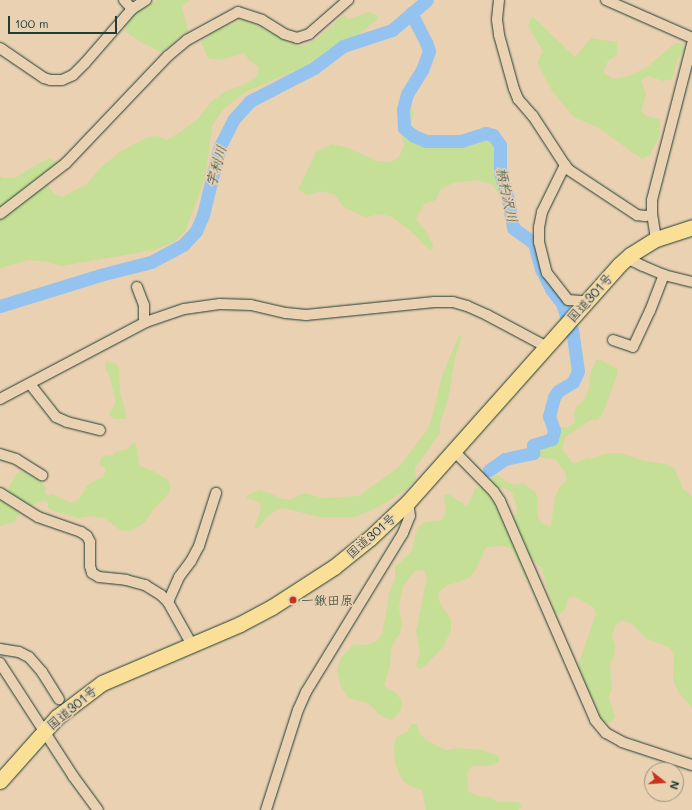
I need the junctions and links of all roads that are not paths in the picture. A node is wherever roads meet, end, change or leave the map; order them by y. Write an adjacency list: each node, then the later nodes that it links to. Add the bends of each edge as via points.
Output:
1 (124, 0): 6 (street)
2 (146, 0): 6 (street)
3 (348, 0): 12 (street, via 309,34 297,38 284,34 262,20 238,12 187,40 168,56 66,163)
4 (499, 0): 11 (street, via 499,35 514,90)
5 (606, 0): 7 (street)
6 (132, 9): 9 (street, via 85,63 62,80 44,78)
7 (692, 38)
8 (692, 44): 10 (street)
9 (0, 48)
10 (688, 81): 13 (street, via 656,182)
11 (565, 165): 13 (street, via 637,215); 20 (street, via 542,212 539,242 547,274 568,300 581,301)
12 (0, 214)
13 (652, 215): 15 (street)
14 (692, 227): 15 (highway, 国道301号)
15 (656, 239): 16 (highway, 国道301号)
16 (630, 255): 17 (street, via 638,264); 20 (highway, 国道301号)
17 (664, 275): 18 (street); 22 (street, via 633,346)
18 (692, 282)
19 (137, 287): 21 (street, via 144,305)
20 (584, 304): 23 (highway, 国道301号)
21 (146, 322): 23 (street, via 184,309 220,304 251,305 306,315 441,301 467,306); 24 (street)
22 (613, 340)
23 (547, 347): 27 (highway, 国道301号)
24 (30, 384): 25 (street); 26 (street, via 56,418)
25 (0, 399)
26 (100, 430)
27 (455, 452): 32 (highway, 国道301号); 39 (street, via 500,501 594,720 606,733 622,742)
28 (0, 454): 29 (street, via 16,459)
29 (42, 475)
30 (0, 493): 33 (street, via 38,517 87,536 90,542 90,566 92,572 99,577 145,585)
31 (216, 493): 33 (street, via 199,546 179,577)
32 (408, 502): 34 (highway, 国道301号, via 334,567 272,607); 42 (street, via 410,516 403,533 306,692)
33 (168, 602): 34 (street)
34 (192, 645): 38 (highway, 国道301号, via 102,683 57,717)
35 (0, 649): 37 (street, via 19,652 29,657)
36 (0, 663): 38 (street)
37 (59, 699)
38 (44, 731): 40 (highway, 国道301号); 41 (street)
39 (692, 765)
40 (0, 781)
41 (98, 810)
42 (266, 810)

